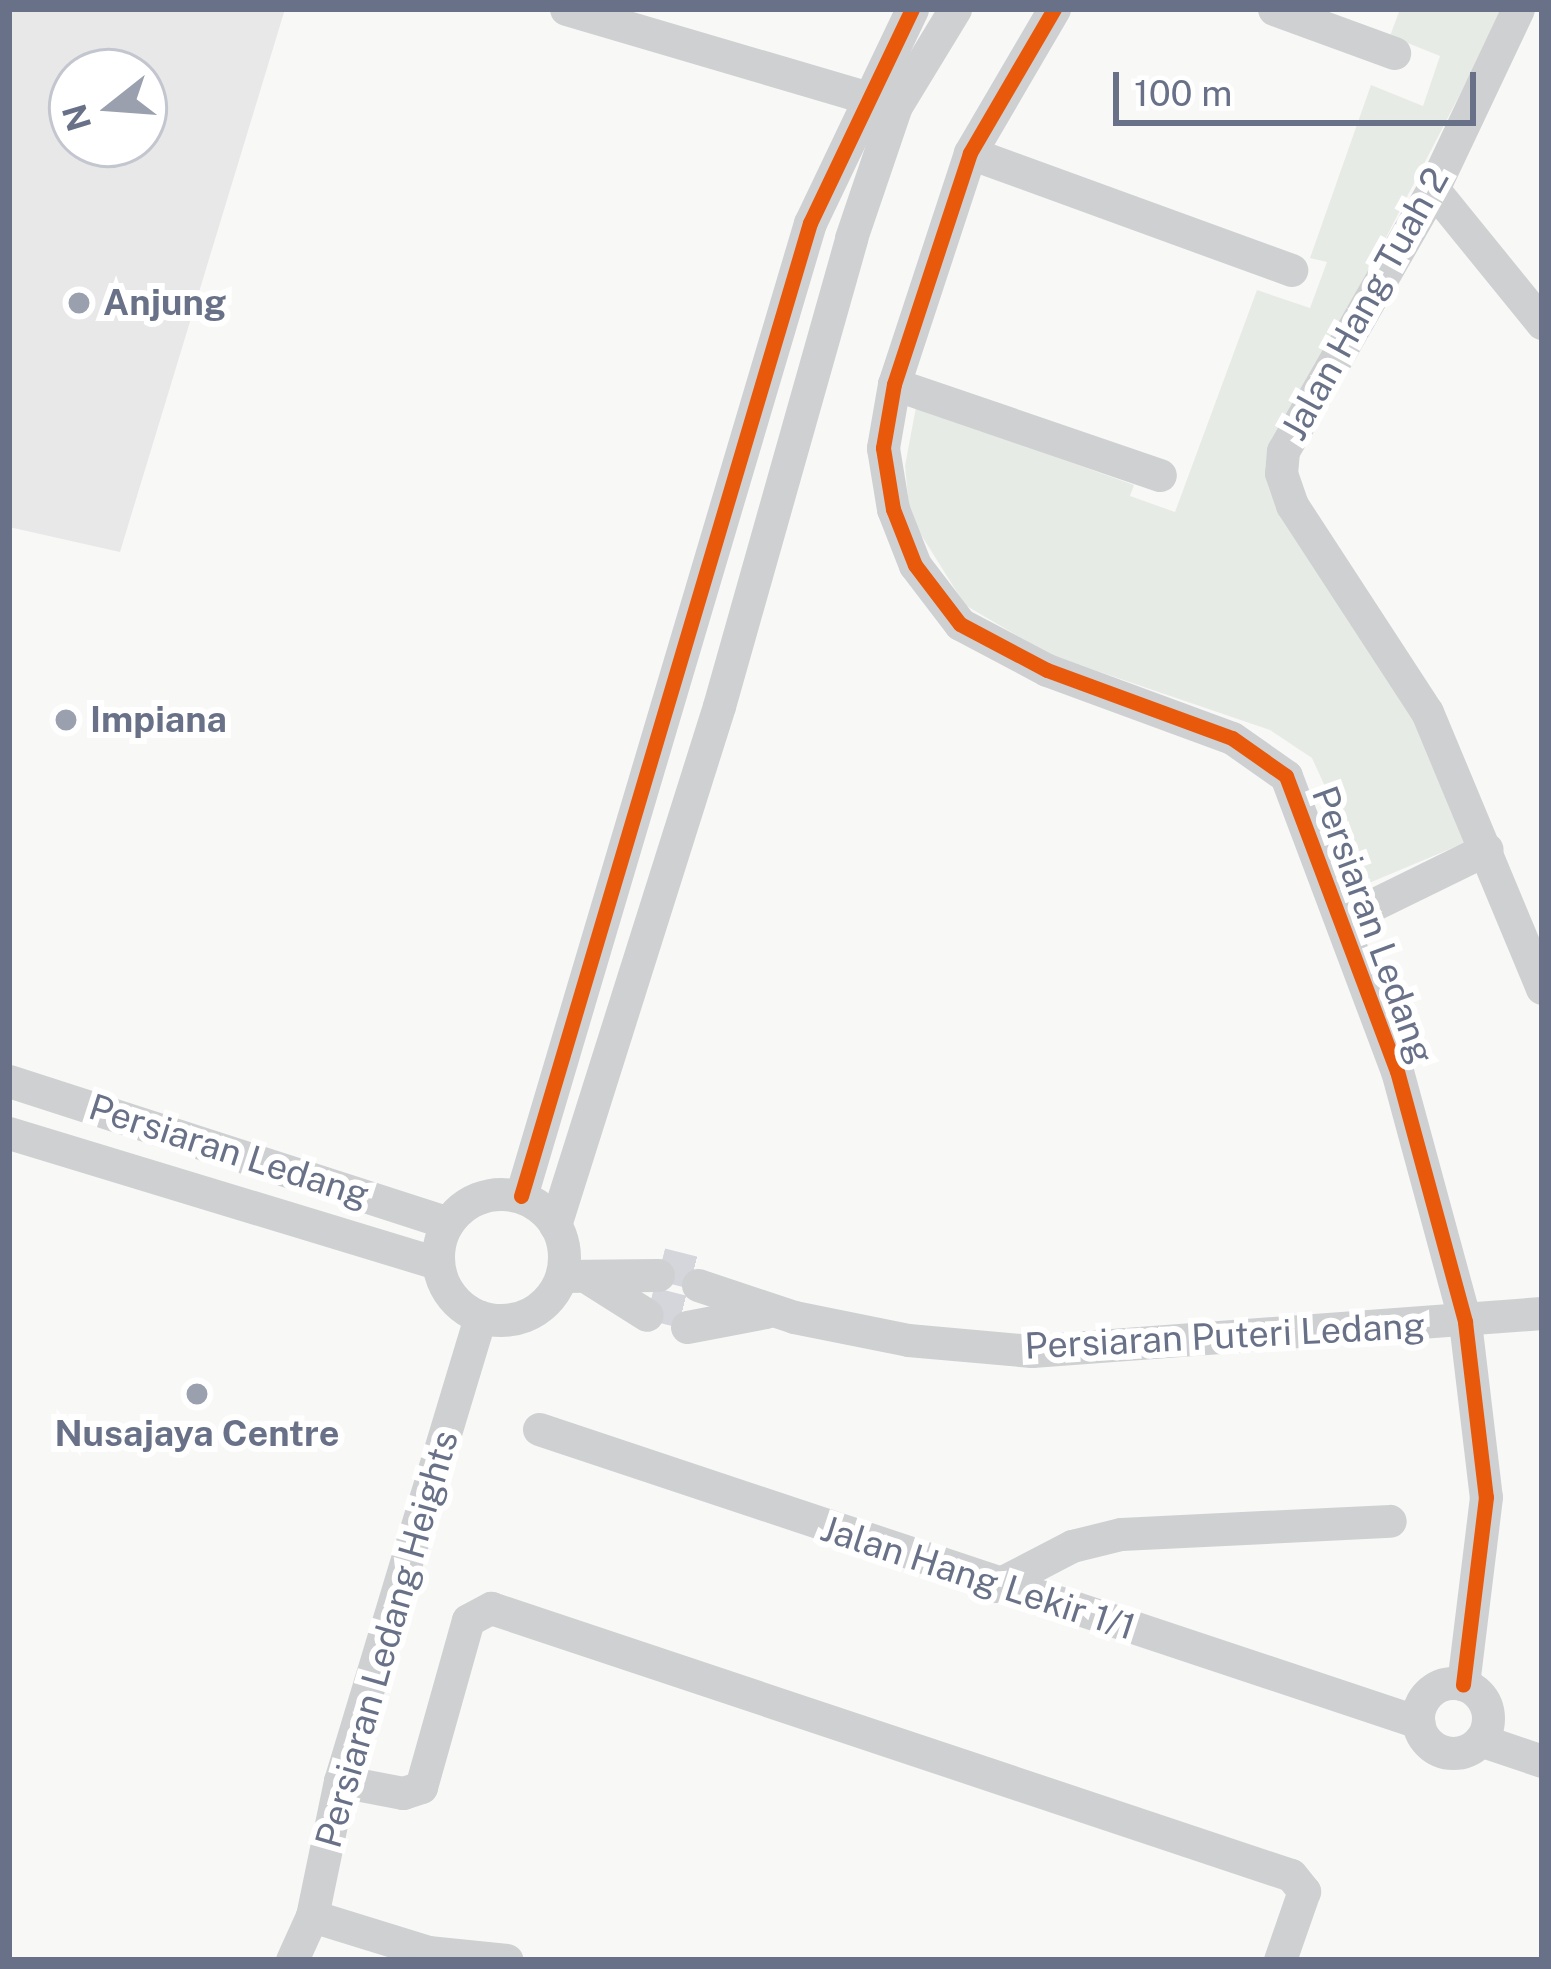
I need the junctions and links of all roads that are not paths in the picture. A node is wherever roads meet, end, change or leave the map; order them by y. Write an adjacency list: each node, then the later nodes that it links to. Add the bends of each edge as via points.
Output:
1 (566, 9): 8 (street)
2 (912, 9): 8 (street)
3 (955, 9): 8 (street)
4 (1054, 9): 9 (street, Persiaran Ledang)
5 (1274, 9): 7 (street)
6 (1518, 9): 10 (street, Jalan Hang Tuah 2)
7 (1394, 53)
8 (880, 102): 20 (street, via 811,223); 22 (street, via 719,706)
9 (970, 153): 11 (street); 13 (street, Persiaran Ledang)
10 (1433, 189): 12 (street); 15 (street, Jalan Hang Tuah 2, via 1282,452 1281,473 1292,505 1427,712)
11 (1291, 270)
12 (1542, 323)
13 (894, 384): 14 (street); 16 (street, Persiaran Ledang, via 883,448 893,509 915,565 960,624 1047,670 1262,754 1286,776)
14 (1160, 475)
15 (1486, 849): 16 (street); 17 (street, Jalan Hang Tuah 2)
16 (1342, 920): 28 (street, Persiaran Ledang, via 1397,1071)
17 (1542, 988)
18 (9, 1081): 21 (street, Persiaran Ledang)
19 (9, 1133): 23 (street, Persiaran Ledang)
20 (521, 1196): 21 (street, via 480,1197); 22 (street)
21 (448, 1222): 23 (street)
22 (555, 1225): 24 (street)
23 (438, 1263): 27 (street, via 451,1296)
24 (576, 1277): 24 (street, via 654,1289); 27 (street, via 530,1314)
25 (767, 1312): 25 (street, via 694,1300); 28 (street, Persiaran Puteri Ledang, via 908,1340 1032,1351)
26 (1542, 1313): 28 (street, Persiaran Puteri Ledang)
27 (480, 1317): 36 (street, Persiaran Ledang Heights)
28 (1466, 1322): 32 (street, Persiaran Ledang, via 1486,1498)
29 (539, 1430): 31 (street, Jalan Hang Lekir 1/1)
30 (1390, 1521): 31 (street, via 1121,1534 1072,1546)
31 (995, 1586): 33 (street, Jalan Hang Lekir 1/1)
32 (1462, 1685): 33 (street, via 1430,1691); 34 (street, via 1486,1708)
33 (1418, 1722): 34 (street, via 1437,1750 1461,1753)
34 (1480, 1740): 35 (street)
35 (1542, 1761)
36 (340, 1781): 37 (street, Persiaran Ledang Heights); 40 (street, via 404,1793 421,1787 468,1620 491,1608 1291,1875 1303,1898)
37 (312, 1916): 38 (street, Persiaran Ledang Heights); 39 (street, via 428,1952)
38 (292, 1960)
39 (507, 1960)
40 (1280, 1960)

